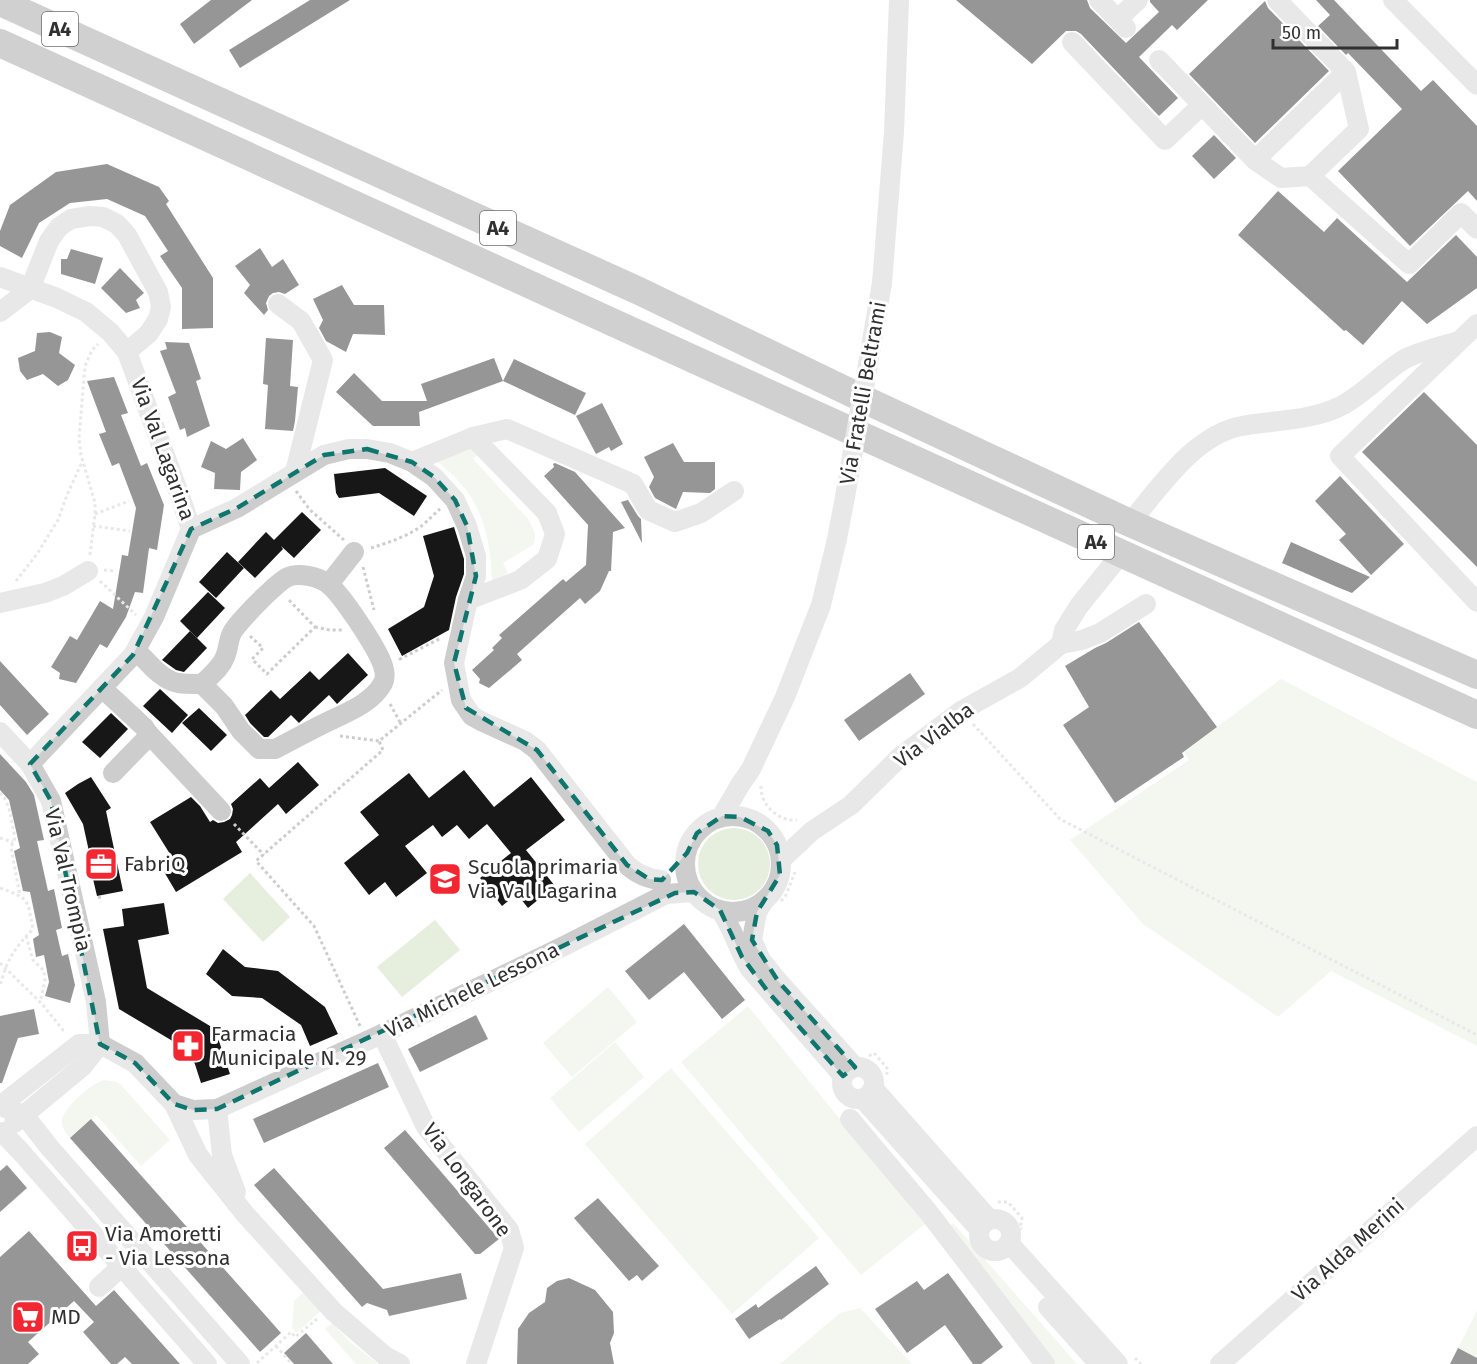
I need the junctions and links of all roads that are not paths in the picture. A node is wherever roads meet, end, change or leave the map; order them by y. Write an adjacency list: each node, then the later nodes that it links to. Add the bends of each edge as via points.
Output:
1 (899, 0): 47 (street, Via Fratelli Beltrami, bridge, via 882,283 837,539 821,605)
2 (1099, 0): 3 (street, via 1122,24)
3 (1138, 0)
4 (1277, 0): 10 (street)
5 (1393, 0): 11 (street)
6 (0, 2): 27 (highway, A4, via 639,291)
7 (1072, 42): 12 (street, via 1165,140)
8 (0, 44): 30 (highway, A4)
9 (1159, 60): 12 (street)
10 (1346, 72): 13 (street); 14 (street, via 1359,129)
11 (1477, 85)
12 (1202, 105): 13 (street)
13 (1256, 160): 14 (street, via 1281,178)
14 (1310, 176): 15 (street, via 1409,264 1461,213)
15 (1477, 229)
16 (0, 277): 17 (street, Via Val Lagarina)
17 (30, 289): 19 (street); 22 (street, Via Val Lagarina, via 86,312); 22 (street, via 49,241 59,227 71,219 90,216 117,224 158,292 161,307 149,333)
18 (278, 304): 25 (street, via 301,321 323,360)
19 (0, 312)
20 (1477, 324): 21 (street)
21 (1460, 340): 27 (street, via 1406,359 1341,406 1314,416 1239,426 1215,436 1169,475); 35 (street, via 1340,456)
22 (127, 352): 28 (street, Via Val Lagarina)
23 (473, 437): 24 (street); 26 (street, via 507,429 633,484 648,510 675,522 701,513); 33 (street, via 547,513 555,534 547,559 520,580)
24 (412, 462): 25 (street, Via Val Lagarina, via 390,453 349,449 324,455); 33 (street, Via Val Lagarina, via 434,477 455,500 467,526 476,556 476,576)
25 (290, 475): 28 (street, Via Val Lagarina, via 237,508)
26 (734, 491)
27 (1130, 523): 39 (highway, A4)
28 (191, 529): 38 (street)
29 (354, 552): 32 (street)
30 (1121, 554): 37 (street, via 1079,606 1064,630); 42 (highway, A4)
31 (88, 571): 34 (street, via 45,593)
32 (329, 584): 40 (street, via 300,575 275,586 238,624 224,660); 40 (street, via 370,624 385,674 372,697 274,749 260,749)
33 (468, 600): 54 (street, Via Val Lagarina, via 454,663 461,700 472,716 537,750 627,865 649,879)
34 (4, 602)
35 (1477, 602)
36 (1146, 604): 37 (street, via 1100,633)
37 (1061, 644): 50 (street, Via Vialba, via 1020,678 961,711 901,756 851,805)
38 (136, 650): 40 (street, via 164,677 176,683); 41 (street)
39 (1477, 675)
40 (202, 684)
41 (102, 688): 44 (street); 45 (street)
42 (1477, 715)
43 (0, 732): 45 (street, Via Val Trompia)
44 (148, 733): 46 (street); 48 (street)
45 (30, 764): 60 (street, Via Val Trompia, via 51,801 96,1002)
46 (114, 773)
47 (756, 775): 49 (street, Via Fratelli Beltrami, via 740,785); 51 (street, Via Fratelli Beltrami, via 747,799)
48 (221, 811)
49 (722, 816): 51 (street, via 740,816); 52 (street, via 697,833)
50 (809, 823): 51 (street, Via Vialba, via 784,834); 53 (street, Via Vialba)
51 (762, 826): 53 (street)
52 (687, 853): 54 (street, Via Michele Lessona); 55 (street, via 687,878)
53 (790, 863): 56 (street, via 780,876)
54 (661, 880): 58 (street, Via Michele Lessona)
55 (694, 892): 57 (street); 58 (street, Via Michele Lessona, via 670,893)
56 (771, 902): 57 (street, via 736,912); 61 (street, via 757,912 752,940 761,960)
57 (720, 910): 61 (street, via 750,969)
58 (624, 915): 59 (street, Via Michele Lessona)
59 (382, 1034): 65 (street, Via Michele Lessona); 80 (street, Via Longarone, via 426,1127 509,1230 514,1248)
60 (100, 1044): 63 (street, via 135,1063); 64 (street, via 79,1044); 66 (street, via 83,1066)
61 (849, 1071): 62 (street, via 863,1068 870,1072 874,1080); 62 (street, via 841,1085 846,1094 855,1099)
62 (868, 1093): 70 (street); 73 (street)
63 (174, 1104): 65 (street, Via Michele Lessona, via 193,1110); 72 (street, via 198,1155)
64 (0, 1106): 66 (street); 68 (street)
65 (218, 1109): 72 (street, via 222,1155)
66 (24, 1115): 68 (street); 78 (street)
67 (850, 1119): 71 (street)
68 (1, 1132): 75 (street)
69 (1477, 1136): 84 (street, Via Alda Merini)
70 (949, 1196): 71 (street); 73 (street)
71 (929, 1213): 81 (street)
72 (245, 1214): 79 (street, via 329,1307 385,1356)
73 (984, 1224): 74 (street, via 978,1237 982,1246 992,1251); 74 (street, via 1000,1219 1008,1226 1011,1237)
74 (1004, 1246): 82 (street); 83 (street)
75 (121, 1267): 76 (street); 77 (street)
76 (99, 1287)
77 (207, 1364)
78 (240, 1364)
79 (400, 1364)
80 (476, 1364)
81 (1046, 1364)
82 (1099, 1364)
83 (1118, 1364)
84 (1220, 1364)

